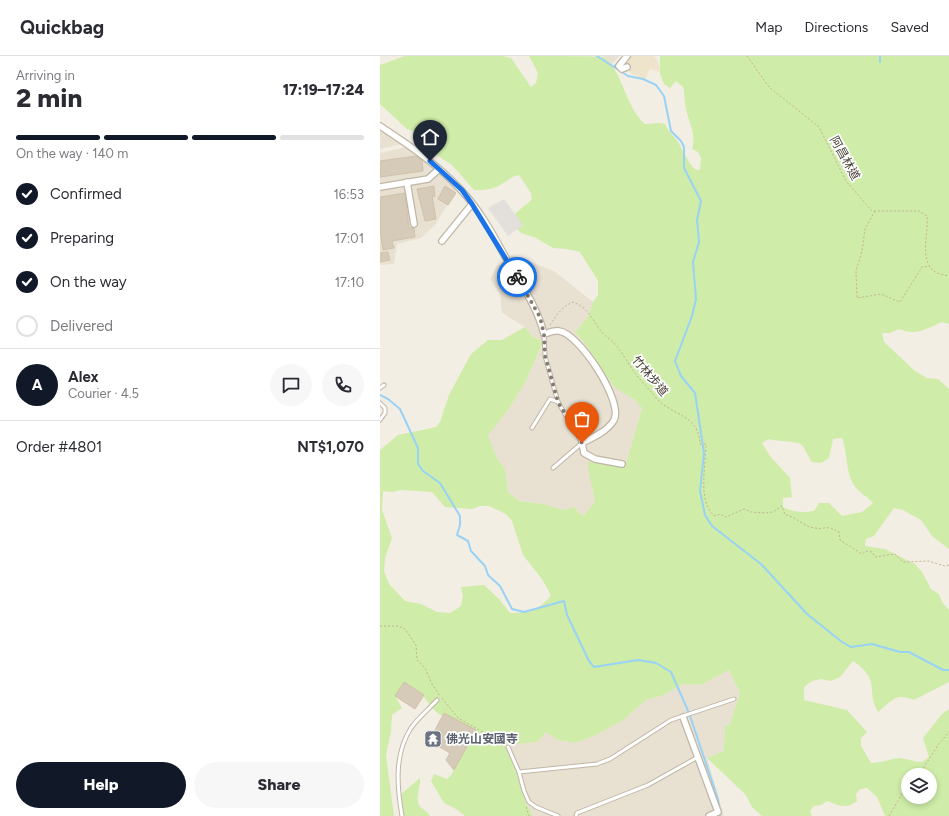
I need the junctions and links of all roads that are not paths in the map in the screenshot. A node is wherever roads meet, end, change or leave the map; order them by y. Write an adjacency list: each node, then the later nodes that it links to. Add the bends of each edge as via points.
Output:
1 (627, 56): 2 (street, via 619,66 622,69)
2 (627, 68)
3 (380, 126): 4 (street, via 422,153)
4 (439, 169): 5 (street, via 428,179); 7 (street, via 462,190)
5 (407, 182): 6 (street); 8 (street)
6 (380, 187)
7 (472, 204): 9 (street); 10 (street, via 532,302 540,317)
8 (414, 224)
9 (442, 241)
10 (544, 334): 13 (lane, via 545,356); 17 (street, via 560,331 574,338 592,361 616,406 614,422)
11 (384, 385): 12 (lane)
12 (380, 388)
13 (558, 402): 16 (lane, via 550,398); 17 (lane)
14 (380, 403): 15 (lane, via 385,408)
15 (380, 420)
16 (532, 428)
17 (582, 443): 18 (street, via 584,453 595,459); 19 (lane)
18 (622, 464)
19 (553, 468)
20 (734, 699): 22 (lane)
21 (437, 700): 26 (lane, via 411,728 401,750 398,765)
22 (684, 717): 24 (street); 25 (lane, via 671,720 610,759 597,764)
23 (508, 747): 25 (lane)
24 (698, 757): 28 (lane, via 648,785 577,813); 29 (street, via 718,812)
25 (519, 772): 27 (lane, via 529,802)
26 (402, 816)
27 (558, 816)
28 (576, 816)
29 (709, 816)

